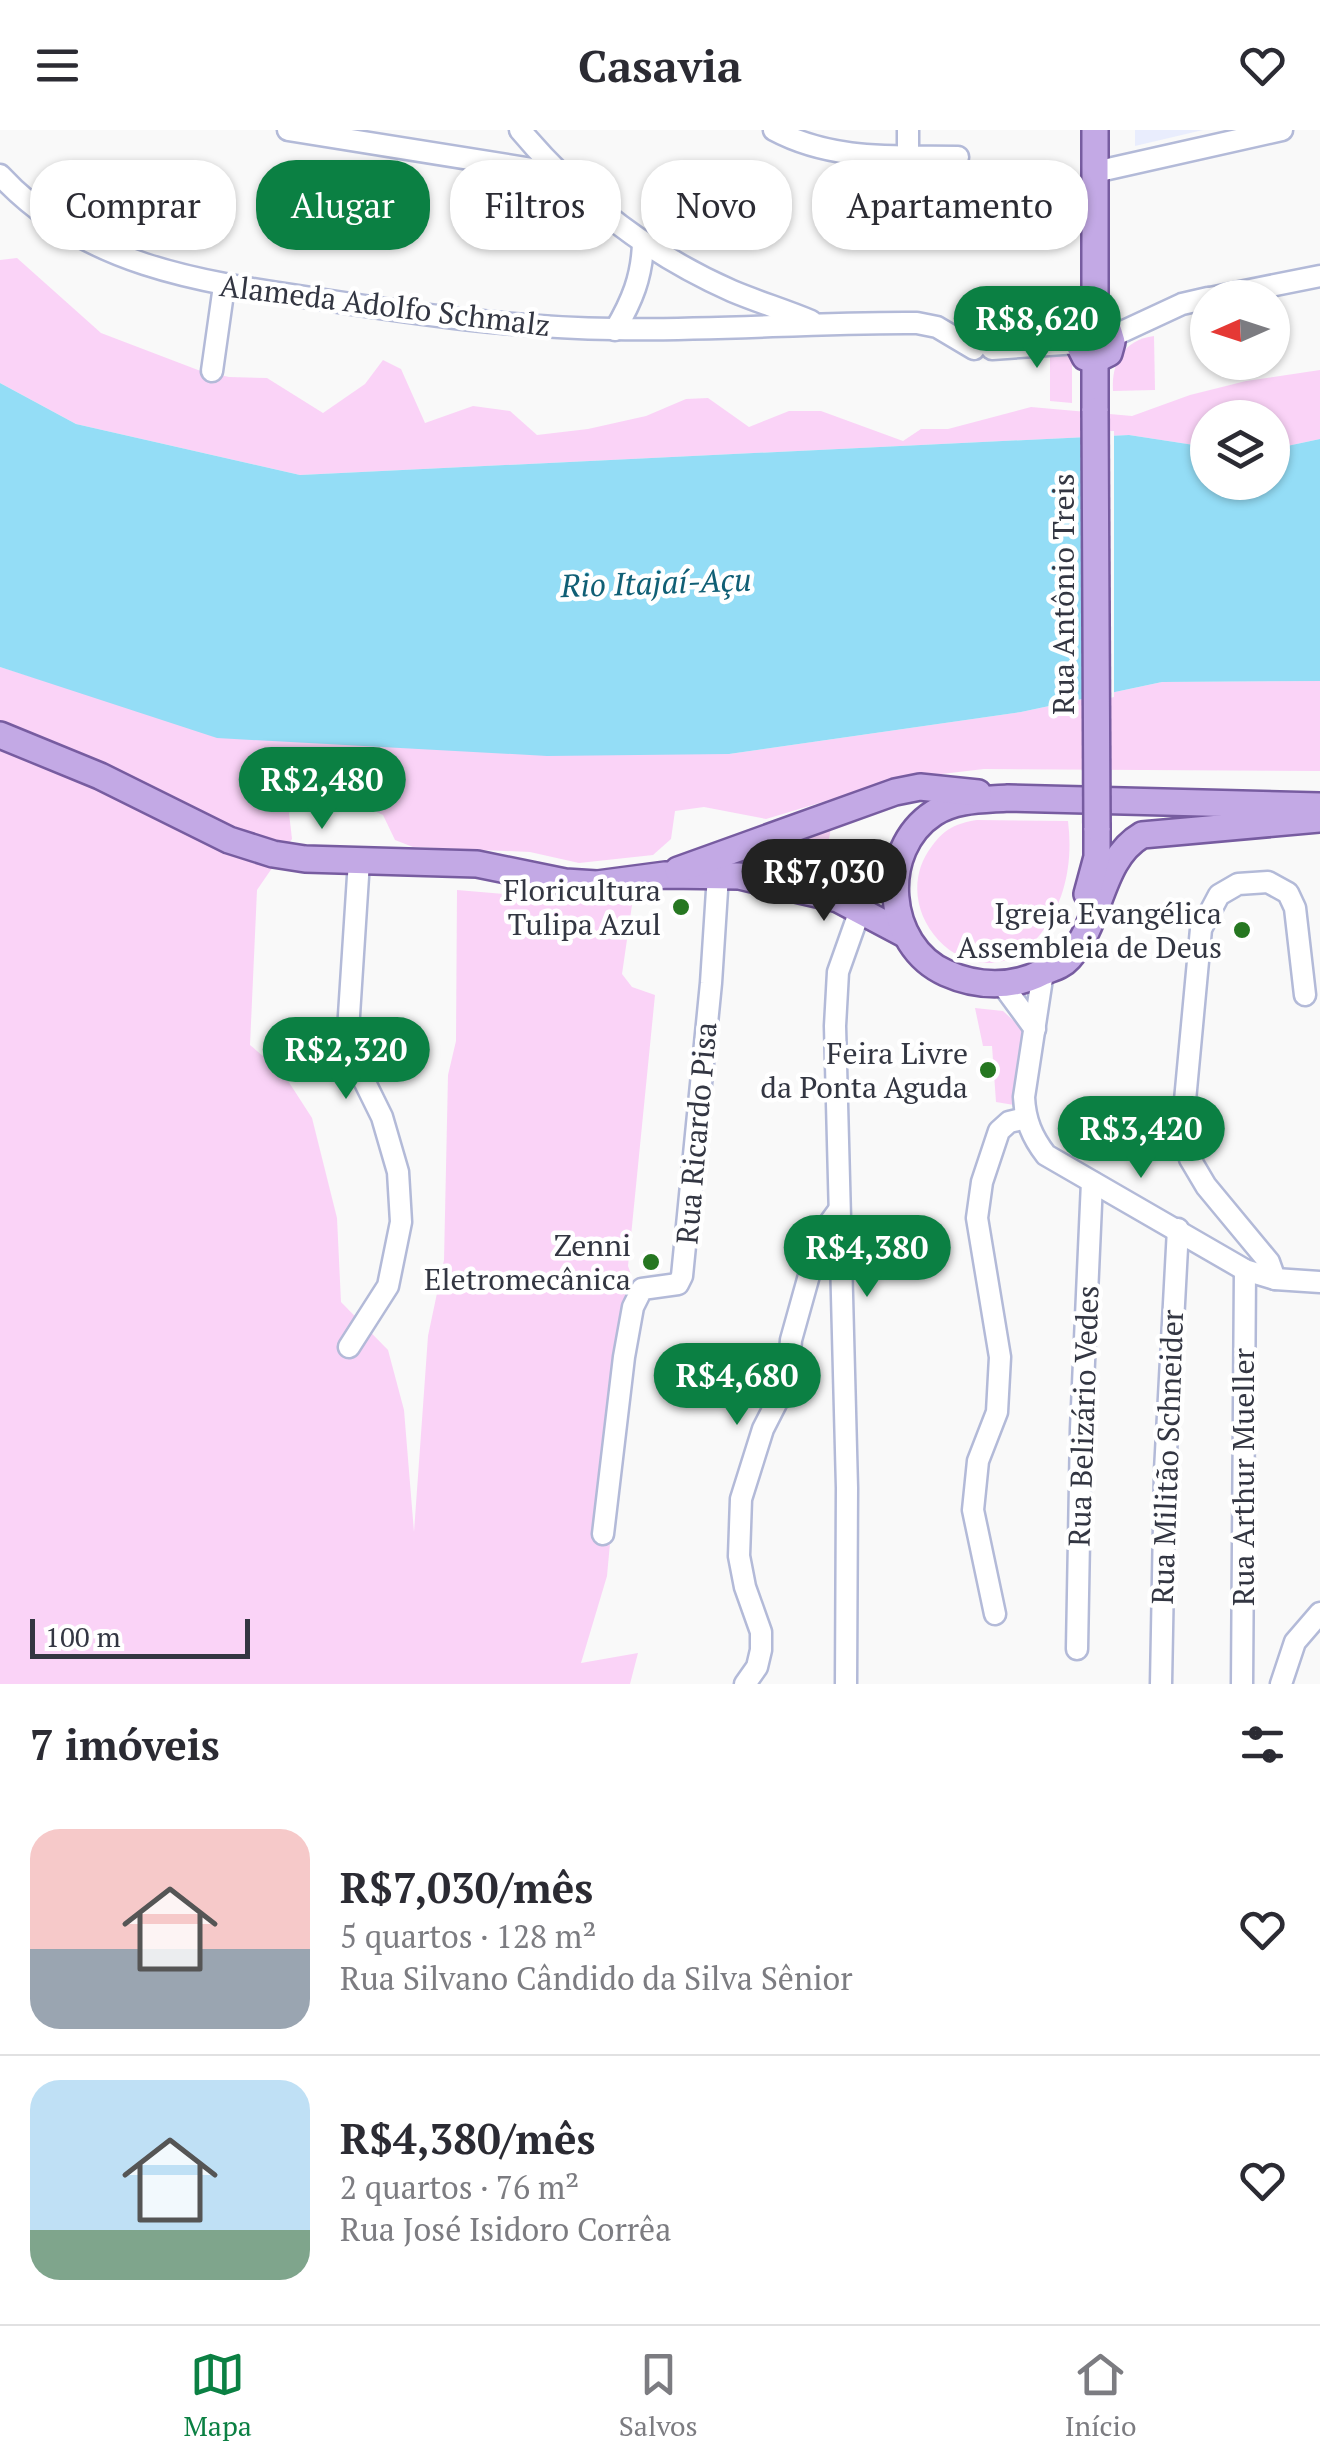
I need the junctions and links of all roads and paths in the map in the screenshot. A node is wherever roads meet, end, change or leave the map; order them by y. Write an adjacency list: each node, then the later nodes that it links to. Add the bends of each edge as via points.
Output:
1 (288, 130): 7 (street)
2 (520, 130): 11 (street)
3 (774, 130): 8 (street, via 842,154)
4 (908, 130): 8 (street)
5 (1095, 130): 12 (main road, Rua Antônio Treis)
6 (1282, 130): 12 (street)
7 (333, 134): 10 (street)
8 (908, 156): 9 (street)
9 (958, 156)
10 (482, 160)
11 (546, 160)
12 (1095, 172): 22 (main road, Rua Antônio Treis)
13 (0, 175): 18 (street, Alameda Adolfo Schmalz, via 38,211 115,256)
14 (642, 250): 21 (street, via 636,288)
15 (655, 250): 20 (street, via 733,291)
16 (1320, 276): 17 (street)
17 (1290, 282)
18 (224, 286): 21 (street, Alameda Adolfo Schmalz, via 404,314); 23 (street)
19 (1190, 302): 22 (street)
20 (818, 323): 21 (street, Alameda Adolfo Schmalz); 22 (street, Alameda Adolfo Schmalz, via 918,323 983,349)
21 (615, 330)
22 (1094, 341): 35 (main road, Rua Antônio Treis, bridge, via 1097,828 1092,881)
23 (212, 371)
24 (0, 735): 29 (main road, via 230,840 273,854)
25 (1008, 798): 26 (main road); 28 (main road, via 920,787); 34 (main road, via 949,806 913,832 897,870 895,897)
26 (1320, 806)
27 (1320, 819): 35 (main road, via 1142,834 1120,853 1075,950)
28 (772, 834): 30 (main road); 32 (main road, via 754,854)
29 (359, 861): 30 (main road, via 477,864 597,884); 46 (street, via 346,1046 382,1116 398,1172 401,1222 388,1286)
30 (665, 875): 31 (main road)
31 (718, 875): 32 (main road); 47 (street, Rua Ricardo Pisa, via 682,1276 678,1284 642,1289 633,1306)
32 (764, 880): 33 (main road)
33 (860, 910): 34 (main road); 41 (street, via 838,972 834,1026)
34 (906, 934): 36 (main road, via 942,972)
35 (1043, 972): 36 (main road); 38 (street)
36 (1002, 984): 38 (street)
37 (1304, 995): 44 (street, via 1288,893 1268,882 1238,884 1219,895 1202,929 1183,1122 1190,1159 1269,1262)
38 (1035, 1030): 39 (street)
39 (1026, 1118): 40 (street, via 1046,1155); 48 (street, via 999,1131 977,1218 1000,1357 997,1412 978,1460 973,1510)
40 (1092, 1182): 42 (street); 50 (street, Rua Belizário Vedes)
41 (839, 1210): 51 (street, via 820,1236 791,1340 788,1380 762,1429 741,1499 739,1556 761,1632 757,1667); 52 (street)
42 (1178, 1230): 43 (street); 53 (street, Rua Militão Schneider)
43 (1245, 1270): 44 (street); 54 (street, Rua Arthur Mueller)
44 (1274, 1279): 45 (street)
45 (1320, 1282)
46 (348, 1347)
47 (604, 1534)
48 (995, 1614)
49 (1320, 1614): 55 (street, via 1295,1642)
50 (1076, 1649)
51 (745, 1684)
52 (846, 1684)
53 (1161, 1684)
54 (1242, 1684)
55 (1281, 1684)

